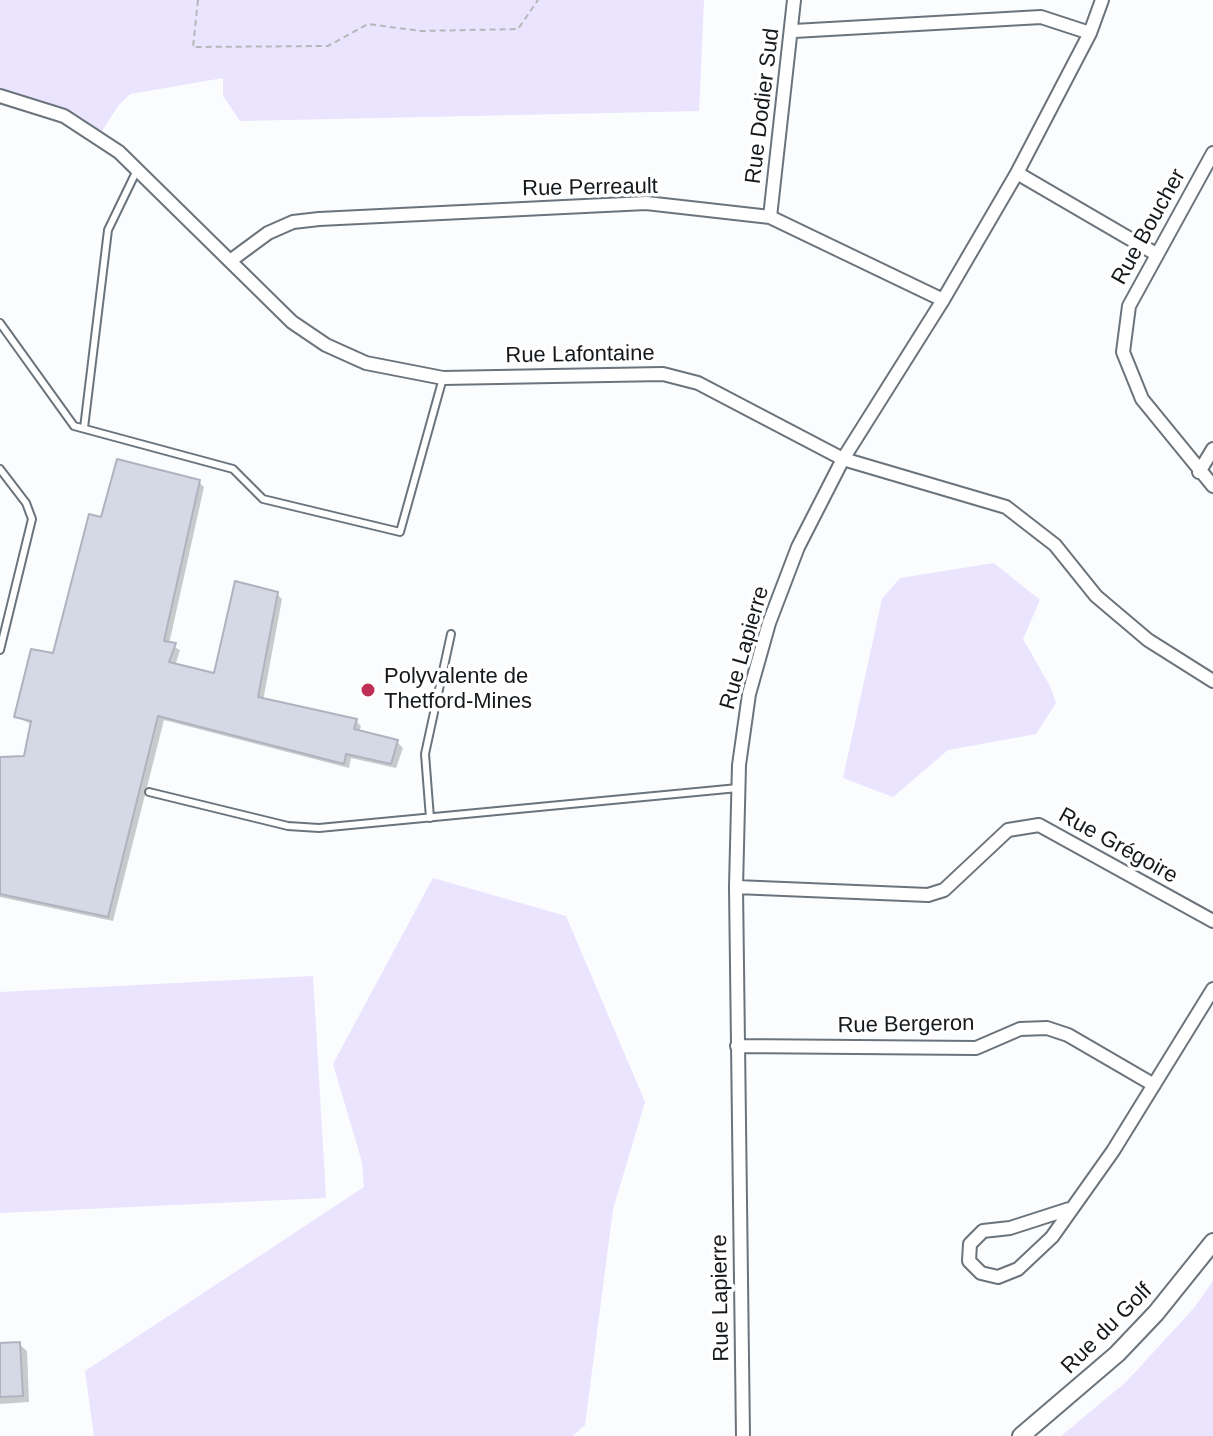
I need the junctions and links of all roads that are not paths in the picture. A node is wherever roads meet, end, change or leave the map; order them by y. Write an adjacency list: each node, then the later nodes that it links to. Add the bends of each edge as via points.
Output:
1 (794, 0): 3 (street, Rue Dodier Sud)
2 (1102, 0): 4 (street, Rue Lapierre)
3 (794, 31): 4 (street, via 1041,17); 9 (street, Rue Dodier Sud)
4 (1090, 33): 8 (street, Rue Lapierre)
5 (0, 96): 7 (street, Rue Lafontaine, via 64,116)
6 (1213, 153): 10 (street, Rue Boucher)
7 (137, 170): 11 (street, Rue Lafontaine); 15 (lane, via 108,230)
8 (1017, 173): 10 (street); 12 (street, Rue Lapierre)
9 (770, 217): 11 (street, Rue Perreault, via 646,203 319,219 268,233); 12 (street, Rue Perreault)
10 (1156, 254): 19 (street, Rue Boucher, via 1129,306 1123,352 1142,399)
11 (230, 261): 14 (street, Rue Lafontaine, via 292,322 326,345 378,367)
12 (943, 300): 17 (street, Rue Lapierre)
13 (0, 323): 15 (lane, via 74,426)
14 (443, 378): 15 (lane, via 400,532 263,499 233,469); 17 (street, Rue Lafontaine, via 663,374 726,395)
15 (84, 428)
16 (1213, 449): 19 (street)
17 (843, 459): 23 (street, Rue Lafontaine, via 1006,507 1055,545 1096,596 1148,640); 24 (street, Rue Lapierre, via 798,547 769,623 749,694)
18 (0, 469): 22 (lane, via 32,519)
19 (1199, 472): 20 (street, Rue Boucher)
20 (1213, 486)
21 (451, 634): 26 (lane, via 426,743)
22 (0, 650)
23 (1213, 681)
24 (738, 788): 26 (lane); 27 (street, Rue Lapierre)
25 (149, 792): 26 (lane, via 288,826)
26 (430, 818)
27 (736, 887): 28 (street, Rue Grégoire, via 928,895 944,890 1008,830 1039,825); 30 (street, Rue Lapierre)
28 (1213, 921)
29 (1213, 989): 31 (street)
30 (737, 1046): 31 (street, Rue Bergeron, via 976,1048 1020,1029 1047,1028); 34 (street, Rue Lapierre)
31 (1154, 1085): 32 (street)
32 (1069, 1209): 32 (street, via 983,1231 970,1244 969,1261 981,1273 998,1277 1018,1269 1052,1237)
33 (1213, 1242): 35 (street, Rue du Golf, via 1117,1354)
34 (743, 1436)
35 (1021, 1436)

